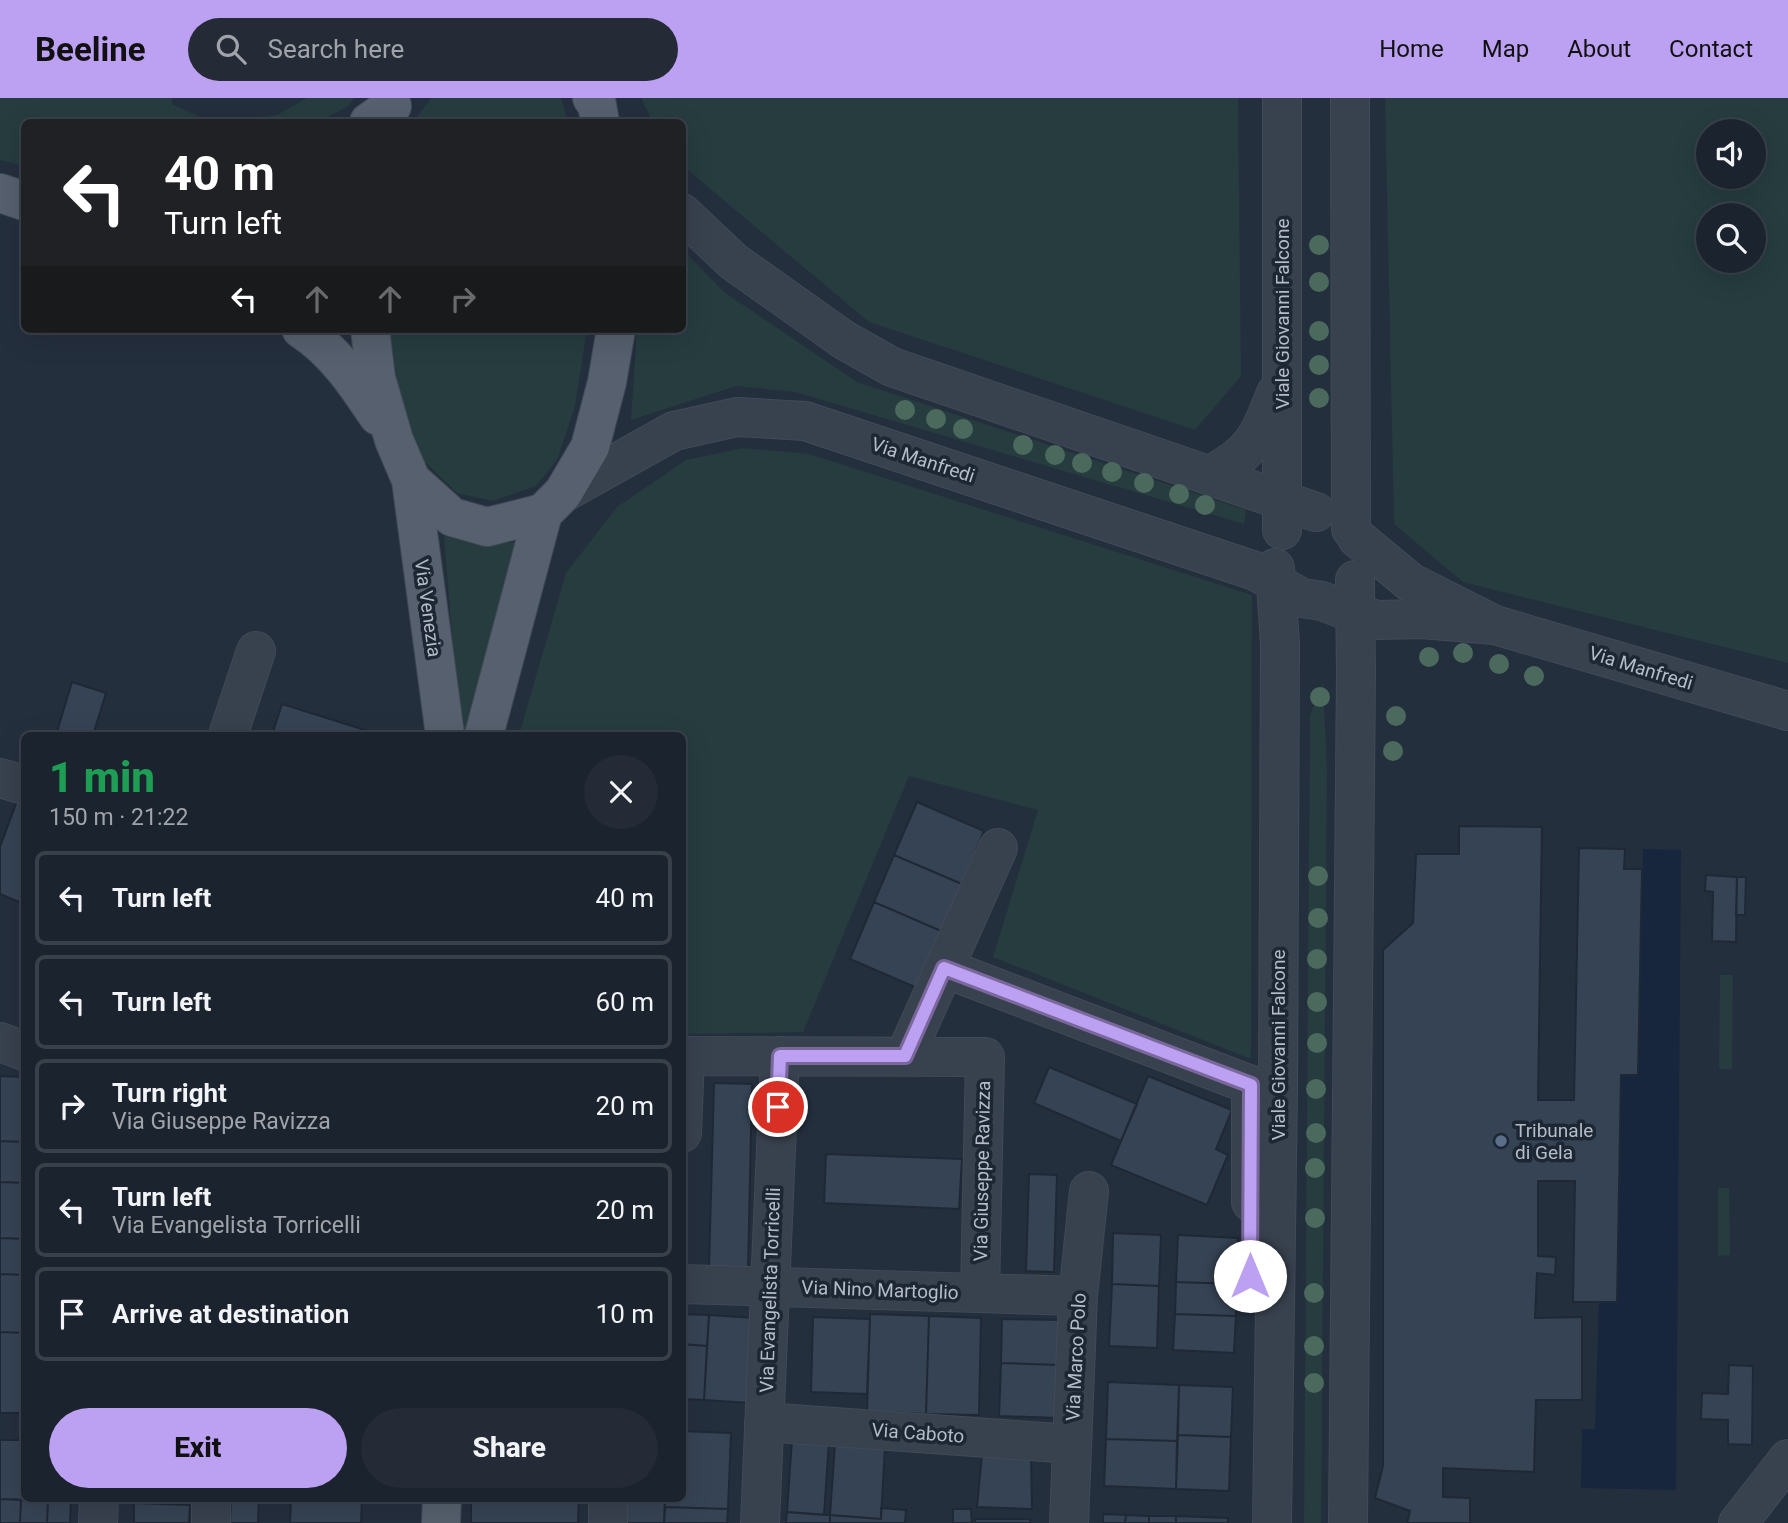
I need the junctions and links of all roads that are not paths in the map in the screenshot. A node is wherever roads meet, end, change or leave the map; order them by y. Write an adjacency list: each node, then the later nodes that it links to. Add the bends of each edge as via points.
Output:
1 (1282, 98): 7 (street, Viale Giovanni Falcone)
2 (1350, 98): 13 (street)
3 (686, 217): 9 (street, via 734,262 844,340 892,367)
4 (307, 333): 8 (main road, via 350,374)
5 (370, 333): 8 (main road, via 376,378)
6 (615, 333): 11 (main road, via 590,447)
7 (1281, 378): 9 (street, via 1261,432 1243,455); 12 (street, Viale Giovanni Falcone)
8 (394, 440): 10 (main road)
9 (1210, 475): 12 (street)
10 (411, 480): 11 (main road, via 452,517 486,527); 22 (main road, Via Venezia)
11 (553, 503): 14 (street, Via Manfredi, via 674,431 737,417 805,421); 23 (main road)
12 (1293, 514): 13 (street, via 1336,517); 14 (street, via 1274,548)
13 (1354, 533): 15 (street, via 1361,559); 17 (street, via 1410,582)
14 (1278, 579): 15 (street, via 1302,598); 33 (street, Viale Giovanni Falcone, via 1280,644)
15 (1344, 598): 16 (street, via 1378,620); 19 (street)
16 (1405, 619): 17 (street); 19 (street, via 1378,642)
17 (1495, 625): 20 (street, Via Manfredi)
18 (256, 651): 21 (street)
19 (1356, 674): 54 (street)
20 (1788, 711)
21 (229, 732)
22 (445, 732)
23 (485, 732)
24 (0, 778): 25 (street)
25 (21, 784)
26 (998, 848): 27 (street)
27 (944, 968): 32 (street); 33 (street)
28 (0, 1042): 29 (street)
29 (21, 1050)
30 (686, 1056): 31 (street, Via Giuseppe Ravizza)
31 (780, 1056): 32 (street, Via Giuseppe Ravizza); 36 (street, Via Evangelista Torricelli)
32 (905, 1056): 37 (street, Via Giuseppe Ravizza, via 985,1057)
33 (1265, 1088): 52 (street); 53 (street, Viale Giovanni Falcone)
34 (1089, 1191): 38 (street, Via Marco Polo)
35 (686, 1284): 36 (street, Via Nino Martoglio)
36 (770, 1287): 37 (street, Via Nino Martoglio); 39 (street, Via Evangelista Torricelli)
37 (980, 1293): 38 (street, Via Nino Martoglio)
38 (1078, 1296): 40 (street, Via Marco Polo)
39 (764, 1422): 40 (street, Via Caboto); 50 (street, Via Evangelista Torricelli)
40 (1072, 1444): 51 (street, Via Marco Polo)
41 (1788, 1459): 55 (street)
42 (99, 1502): 46 (street)
43 (211, 1502): 47 (street)
44 (442, 1502): 48 (main road)
45 (608, 1502): 49 (street)
46 (98, 1523)
47 (211, 1523)
48 (442, 1523)
49 (608, 1523)
50 (760, 1523)
51 (1069, 1523)
52 (1250, 1523)
53 (1272, 1523)
54 (1348, 1523)
55 (1738, 1523)

